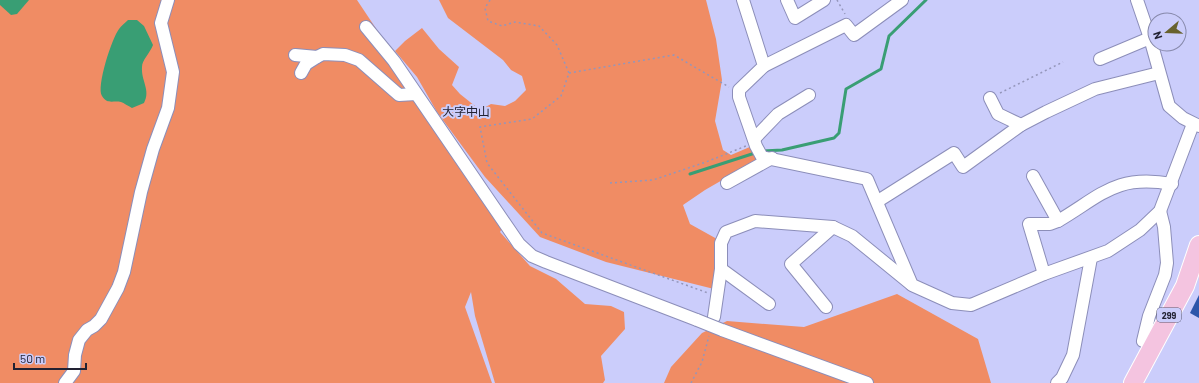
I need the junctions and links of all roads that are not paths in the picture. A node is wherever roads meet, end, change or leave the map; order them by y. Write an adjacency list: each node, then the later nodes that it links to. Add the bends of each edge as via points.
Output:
1 (168, 0): 40 (street, via 161,23 173,72 168,108 141,192 124,272 101,319 79,340 74,371)
2 (743, 0): 14 (street)
3 (787, 0): 4 (street, via 795,18)
4 (824, 0)
5 (902, 0): 14 (street, via 854,35 846,25)
6 (1137, 0): 8 (street)
7 (366, 27): 17 (street, via 394,61)
8 (1147, 29)
9 (1147, 39): 13 (street)
10 (1154, 52): 15 (street)
11 (295, 55): 12 (street)
12 (318, 57): 16 (street, via 306,64); 17 (street, via 323,54 345,54 359,60 399,96)
13 (1100, 60)
14 (764, 66): 22 (street, via 739,90)
15 (1160, 72): 20 (street, via 1095,89); 21 (street, via 1169,106)
16 (301, 74)
17 (416, 94): 41 (street, bridge, via 508,230 532,256)
18 (809, 95): 22 (street, via 778,114)
19 (990, 98): 20 (street, via 998,114)
20 (1021, 125): 27 (street, via 963,167 954,153)
21 (1196, 125): 26 (street)
22 (754, 141): 23 (street, via 762,157)
23 (772, 158): 25 (street); 27 (street, via 867,179)
24 (1033, 176): 29 (street)
25 (727, 183)
26 (1172, 184): 28 (street); 29 (street, via 1156,181 1121,183)
27 (878, 201): 35 (street)
28 (1160, 211): 32 (street, via 1140,230 1108,251); 39 (street, via 1167,263 1143,341)
29 (1058, 221): 34 (street, via 1050,224 1029,224)
30 (833, 227): 33 (street, via 755,222 726,232 721,243); 35 (street, via 852,236); 37 (street, via 791,264)
31 (1199, 245): 39 (highway, 299, via 1185,286)
32 (1091, 258): 34 (street); 42 (street, via 1073,355)
33 (721, 269): 36 (street); 38 (street)
34 (1044, 274): 35 (street, via 971,305 952,303)
35 (912, 285)
36 (769, 304)
37 (826, 307)
38 (714, 317)
39 (1153, 346): 43 (highway, 299)
40 (65, 383)
41 (867, 383)
42 (1057, 383)
43 (1133, 383)

